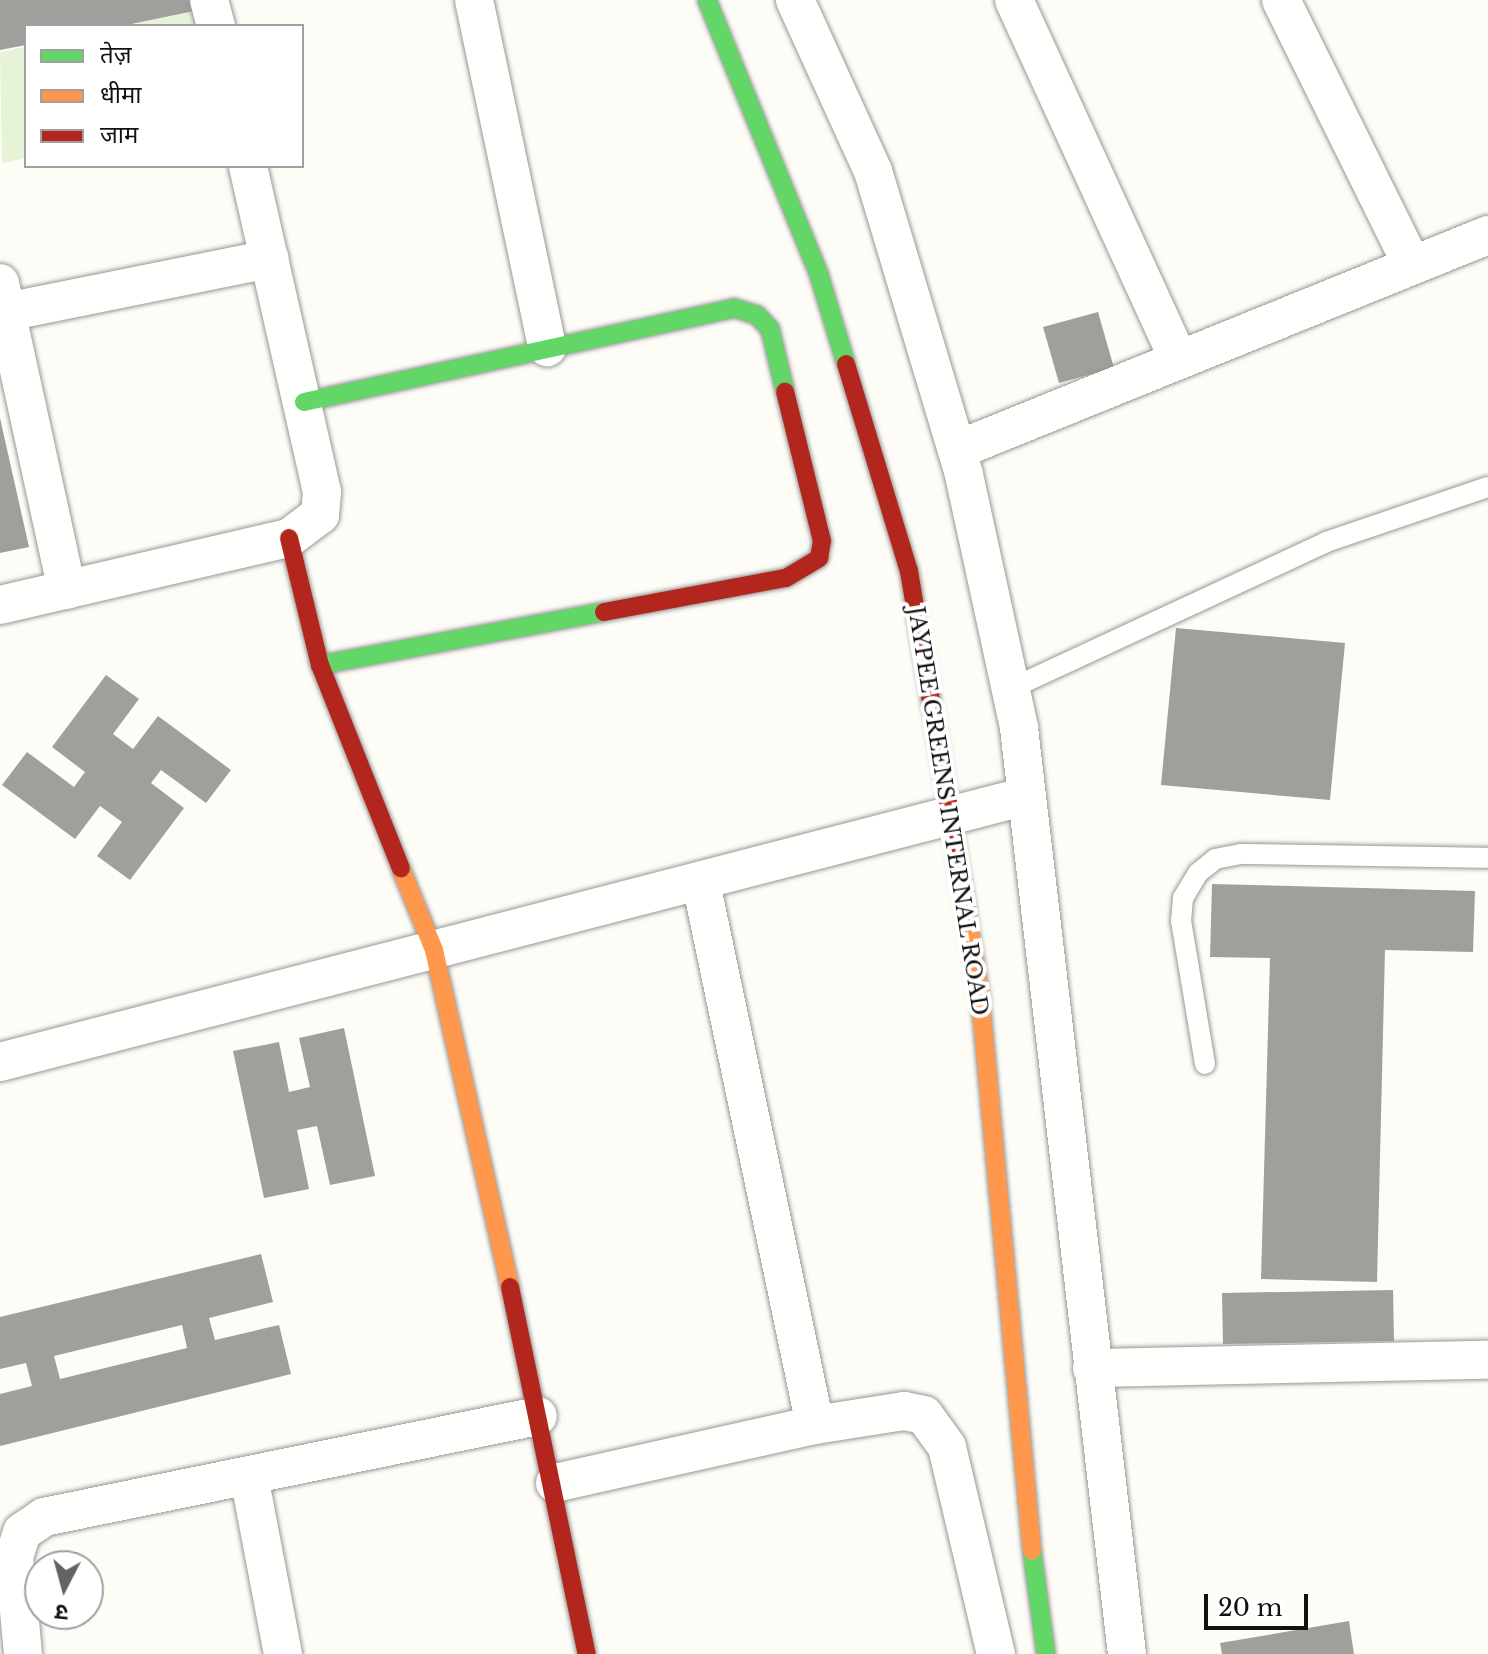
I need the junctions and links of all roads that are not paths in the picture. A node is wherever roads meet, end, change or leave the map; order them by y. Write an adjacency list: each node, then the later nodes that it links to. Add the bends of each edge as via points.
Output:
1 (209, 0): 7 (street)
2 (474, 0): 13 (street)
3 (707, 0): 24 (street, JAYPEE GREENS INTERNAL ROAD, via 819,275 905,556)
4 (795, 0): 16 (street, via 873,171)
5 (1014, 0): 14 (street)
6 (1281, 0): 11 (street)
7 (215, 24)
8 (248, 168): 10 (street)
9 (1488, 235): 11 (street)
10 (270, 259): 12 (street); 15 (street)
11 (1412, 265): 14 (street)
12 (3, 298): 19 (street)
13 (547, 347): 15 (street); 21 (street, via 708,311 734,308 757,315 770,329 822,541 819,558 786,578)
14 (1179, 360): 16 (street)
15 (304, 402): 18 (street, via 322,492 320,515)
16 (957, 450): 22 (street)
17 (1488, 487): 22 (lane, via 1326,542)
18 (289, 538): 19 (street); 21 (street)
19 (67, 590): 20 (street)
20 (0, 605)
21 (320, 665): 27 (street)
22 (1010, 689): 23 (street)
23 (1026, 796): 24 (street); 31 (street)
24 (949, 812): 26 (street); 40 (street, JAYPEE GREENS INTERNAL ROAD, via 980,995 1036,1595)
25 (1488, 858): 29 (lane, via 1241,854 1215,859 1198,873 1183,898 1181,921)
26 (701, 883): 27 (street); 33 (street)
27 (434, 950): 28 (street); 32 (street)
28 (0, 1062)
29 (1205, 1064)
30 (1484, 1356): 31 (street)
31 (1092, 1368): 41 (street)
32 (538, 1416): 34 (street); 35 (street)
33 (815, 1425): 35 (street); 39 (street, via 904,1411 924,1415 937,1428 947,1447)
34 (249, 1476): 36 (street, via 44,1517 22,1532 14,1587); 37 (street)
35 (555, 1483): 38 (street)
36 (23, 1654)
37 (283, 1654)
38 (587, 1654)
39 (996, 1654)
40 (1046, 1654)
41 (1127, 1654)

